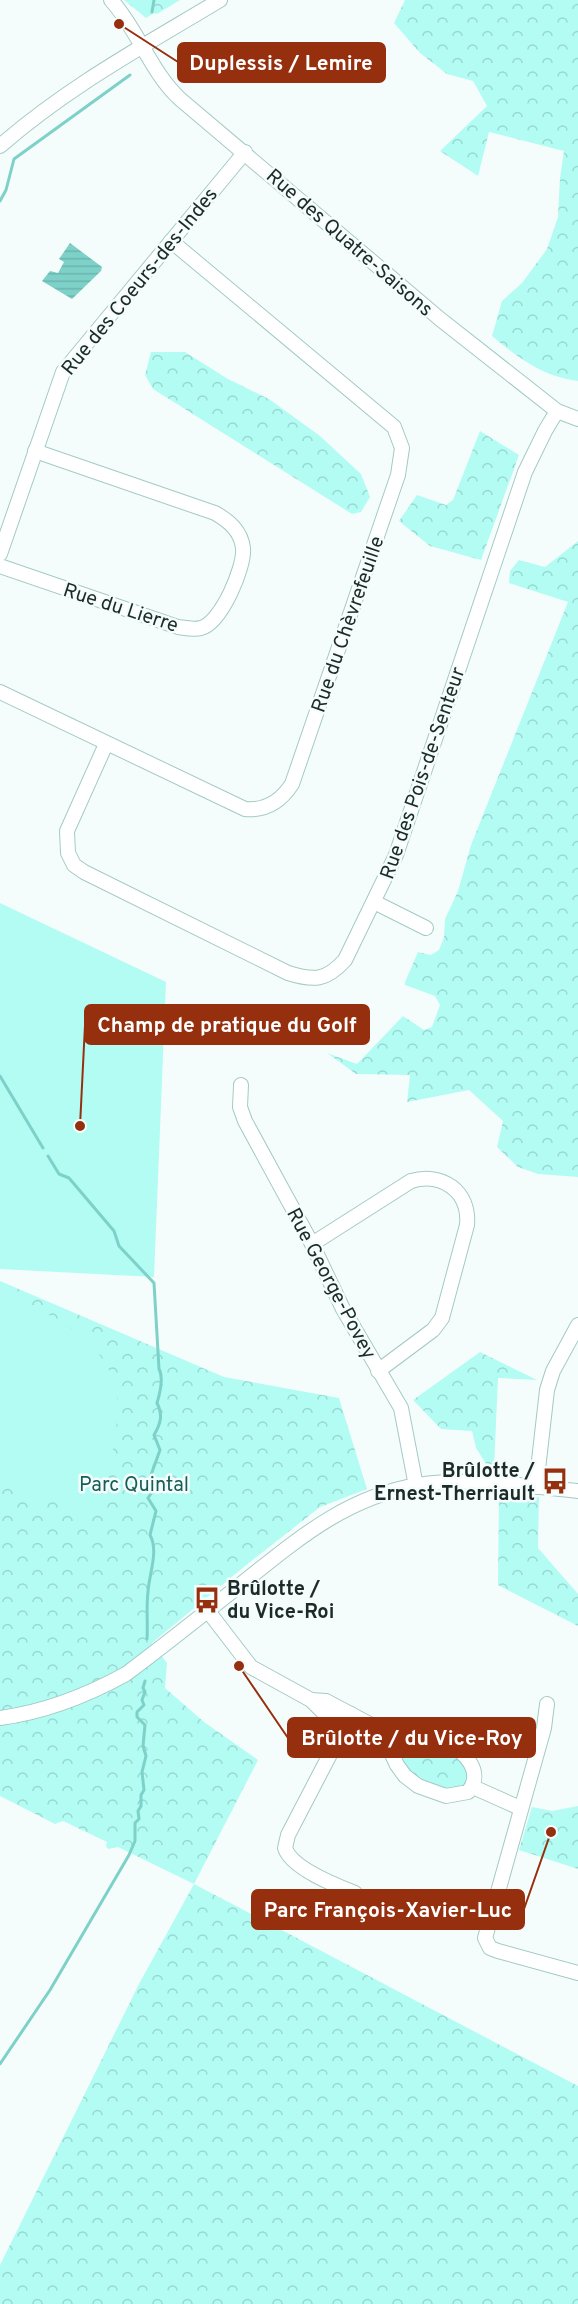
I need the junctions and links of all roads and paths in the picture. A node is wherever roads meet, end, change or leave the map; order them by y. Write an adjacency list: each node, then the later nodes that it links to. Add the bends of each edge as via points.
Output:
1 (111, 0): 3 (street, Rue des Quatre-Saisons)
2 (220, 0): 3 (street)
3 (142, 45): 4 (street, via 64,94); 5 (street, Rue des Quatre-Saisons, via 171,90)
4 (0, 146)
5 (245, 152): 6 (street, Rue des Coeurs-des-Indes); 7 (street, Rue des Quatre-Saisons, via 440,319)
6 (171, 241): 9 (street, Rue des Coeurs-des-Indes, via 63,372); 13 (street, Rue du Chèvrefeuille, via 394,427 402,448 401,461 308,741 292,784 281,798 263,808 245,809)
7 (557, 411): 8 (street, Rue des Quatre-Saisons); 14 (street, Rue des Pois-de-Senteur, via 525,472 396,855)
8 (578, 418)
9 (35, 451): 10 (street, Rue des Coeurs-des-Indes); 11 (street, Rue du Lierre, via 215,513 235,528 240,537 243,548 239,568 219,616 201,628 190,629)
10 (0, 554)
11 (0, 566)
12 (0, 692): 13 (street, Rue du Chèvrefeuille)
13 (106, 744): 14 (street, Rue des Pois-de-Senteur, via 67,831 68,853 74,865 84,872 288,973 309,979 325,976 345,960)
14 (374, 902): 15 (street)
15 (426, 928)
16 (241, 1085): 17 (street, Rue George-Povey, via 240,1107 245,1122)
17 (312, 1244): 19 (street, Rue George-Povey); 19 (street, via 411,1181 429,1178 448,1184 465,1202 467,1225 442,1318 433,1330)
18 (578, 1325): 21 (street, via 553,1371 548,1389)
19 (378, 1371): 20 (street, Rue George-Povey, via 404,1415)
20 (417, 1486): 21 (street, via 460,1482); 23 (street, via 371,1498 330,1517)
21 (536, 1487): 22 (street)
22 (578, 1491)
23 (208, 1611): 25 (street, via 126,1674 94,1691 42,1710); 26 (street, via 251,1667 311,1700 326,1701)
24 (547, 1704): 29 (street, via 544,1728)
25 (0, 1718)
26 (348, 1719): 27 (street); 30 (street, via 288,1835 285,1848 292,1860)
27 (393, 1743): 28 (street, via 397,1765 425,1790 446,1796 468,1792); 28 (street, via 406,1734 445,1742 467,1757 474,1771)
28 (473, 1786): 29 (street)
29 (520, 1808): 31 (street, via 486,1943 498,1952)
30 (355, 1893)
31 (578, 1972)

